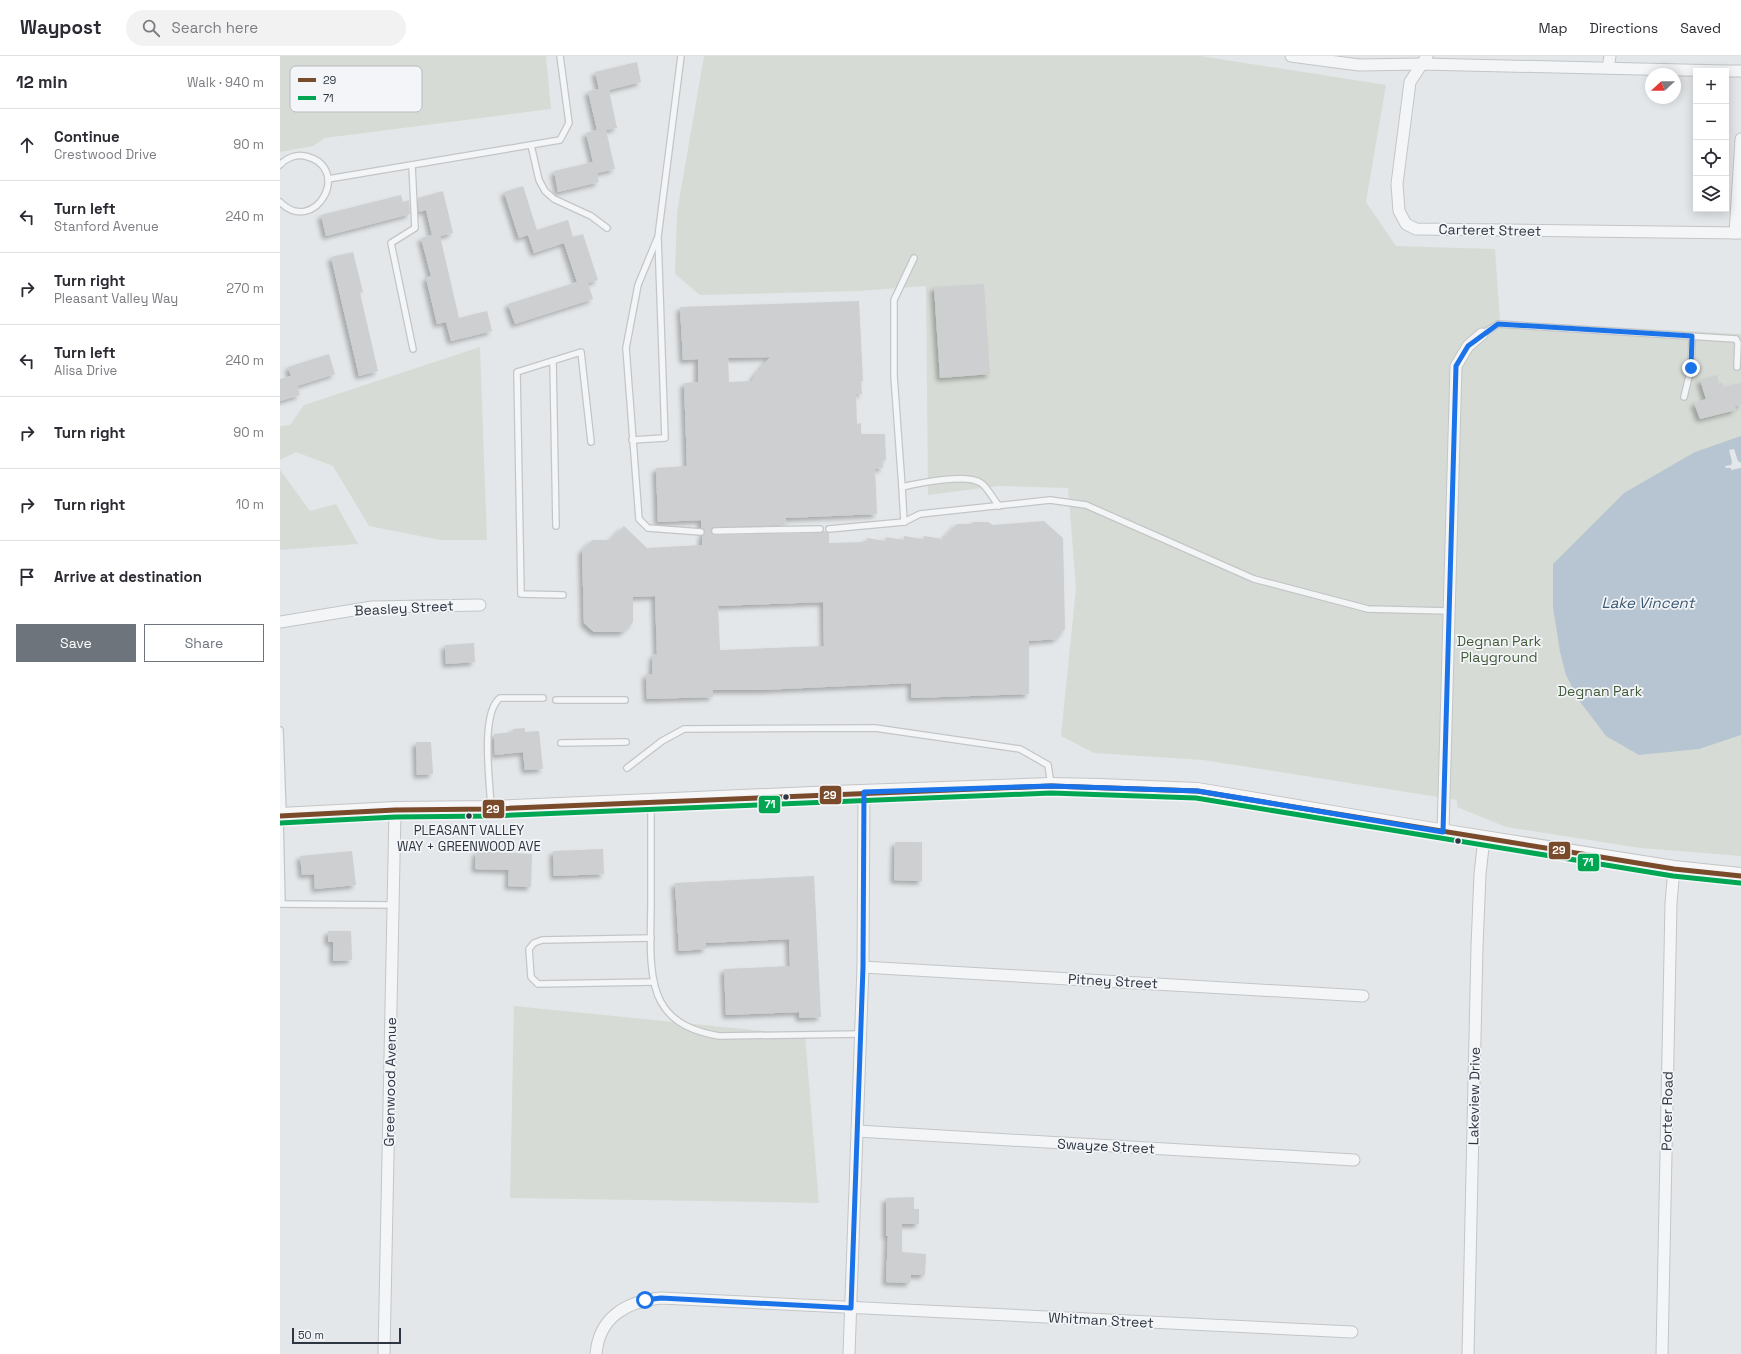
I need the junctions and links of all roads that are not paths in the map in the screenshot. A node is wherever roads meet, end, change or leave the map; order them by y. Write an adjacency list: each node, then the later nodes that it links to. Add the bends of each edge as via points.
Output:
1 (560, 56): 11 (lane, via 569,123 560,140)
2 (681, 56): 18 (lane)
3 (1291, 56): 5 (street, via 1359,65)
4 (1610, 56): 6 (street)
5 (1425, 60): 6 (street); 17 (street, Carteret Street, via 1410,82 1397,184 1399,210 1406,224 1416,229)
6 (1608, 68): 7 (street)
7 (1693, 70)
8 (1729, 71): 9 (street)
9 (1741, 71)
10 (1741, 140): 17 (street)
11 (531, 145): 13 (lane); 16 (lane, via 539,180 545,191 554,199 591,216)
12 (280, 165): 14 (lane, via 290,157 310,157 324,168)
13 (412, 165): 14 (lane); 22 (lane, via 415,228 391,243)
14 (328, 178): 15 (lane, via 322,201 313,208 296,211)
15 (280, 202)
16 (607, 228)
17 (1738, 233)
18 (658, 237): 26 (lane, via 638,285 626,348); 26 (lane, via 665,438)
19 (914, 258): 28 (lane, via 894,300 894,376)
20 (1482, 334): 21 (lane, via 1498,324); 38 (street, via 1468,346 1456,366)
21 (1692, 336): 24 (lane, via 1736,339); 25 (lane, via 1691,368)
22 (413, 349)
23 (553, 361): 27 (lane, via 581,352); 31 (lane); 36 (lane, via 518,372 521,594)
24 (1737, 367)
25 (1684, 397)
26 (632, 440): 35 (lane, via 639,519 648,528)
27 (591, 442)
28 (902, 487): 29 (lane, via 928,481 974,479 983,484); 30 (lane)
29 (999, 506): 30 (lane, via 920,514); 38 (lane, via 1050,500 1086,505 1254,579 1368,609)
30 (904, 522): 33 (lane)
31 (556, 526)
32 (820, 529): 34 (lane)
33 (829, 529)
34 (715, 531)
35 (702, 532)
36 (563, 595)
37 (480, 605): 39 (street, Beasley Street, via 372,607)
38 (1449, 611): 53 (street)
39 (280, 622)
40 (543, 698): 50 (lane, via 500,698 494,705 488,732)
41 (556, 700): 42 (lane)
42 (625, 700)
43 (280, 730): 52 (lane)
44 (626, 742): 45 (lane)
45 (561, 743)
46 (627, 768): 47 (lane, via 662,741 684,729 875,728 1020,749 1048,765)
47 (1051, 786): 48 (main road); 53 (main road, via 1198,791)
48 (864, 792): 49 (main road); 60 (street)
49 (651, 803): 50 (main road); 59 (lane)
50 (491, 809): 51 (main road)
51 (395, 810): 52 (main road); 58 (street, Greenwood Avenue)
52 (281, 816): 57 (lane)
53 (1443, 832): 54 (main road)
54 (1484, 838): 55 (main road); 71 (street, Lakeview Drive, via 1477,940)
55 (1674, 869): 56 (main road); 72 (street, Porter Road, via 1670,910)
56 (1741, 876)
57 (281, 904): 58 (lane)
58 (393, 905): 68 (street, Greenwood Avenue)
59 (651, 938): 61 (lane); 61 (lane, via 542,940 534,943 529,949 531,977 538,984)
60 (863, 967): 62 (street, Pitney Street); 63 (street)
61 (654, 982): 63 (lane, via 660,1002 669,1013 682,1024 699,1032 719,1036)
62 (1362, 996)
63 (861, 1034): 64 (street)
64 (857, 1131): 65 (street, Swayze Street); 66 (street)
65 (1354, 1160)
66 (851, 1308): 67 (street, Whitman Street); 69 (street, Whitman Street, via 661,1298 645,1300 626,1307 610,1319 597,1342); 70 (street)
67 (1352, 1332)
68 (384, 1354)
69 (596, 1354)
70 (849, 1354)
71 (1468, 1354)
72 (1662, 1354)

